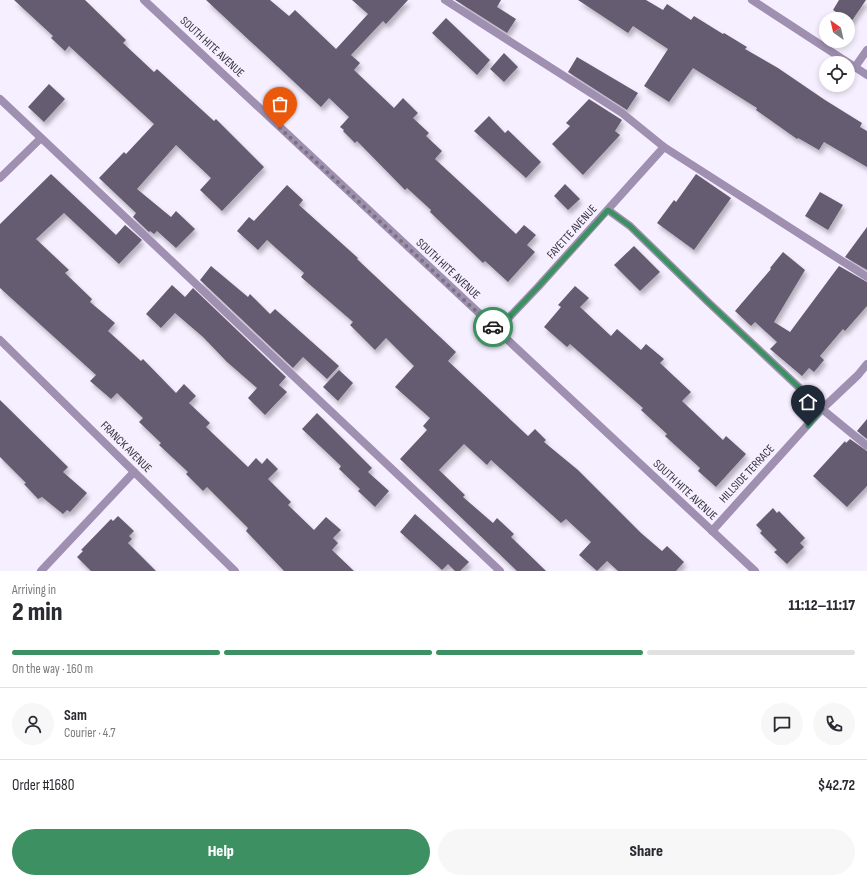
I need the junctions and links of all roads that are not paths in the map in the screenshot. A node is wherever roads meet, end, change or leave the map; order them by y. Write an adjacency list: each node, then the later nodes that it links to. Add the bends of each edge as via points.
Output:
1 (144, 0): 14 (street, SOUTH HITE AVENUE)
2 (445, 0): 10 (street, via 622,114)
3 (752, 0): 5 (street)
4 (867, 50): 6 (street)
5 (838, 56)
6 (855, 67): 7 (street)
7 (867, 75)
8 (0, 99): 9 (street)
9 (40, 139): 11 (street); 23 (street)
10 (664, 147): 12 (street, FAYETTE AVENUE); 13 (street)
11 (0, 178)
12 (608, 210): 14 (street, FAYETTE AVENUE); 17 (street, via 630,226)
13 (867, 277)
14 (497, 330): 20 (street, SOUTH HITE AVENUE)
15 (0, 340): 19 (street, FRANCK AVENUE)
16 (867, 364): 17 (street, HILLSIDE TERRACE)
17 (822, 409): 18 (street); 20 (street, HILLSIDE TERRACE)
18 (867, 446)
19 (134, 472): 21 (street); 22 (street, FRANCK AVENUE)
20 (712, 531): 24 (street, SOUTH HITE AVENUE)
21 (41, 571)
22 (235, 571)
23 (500, 571)
24 (755, 571)

